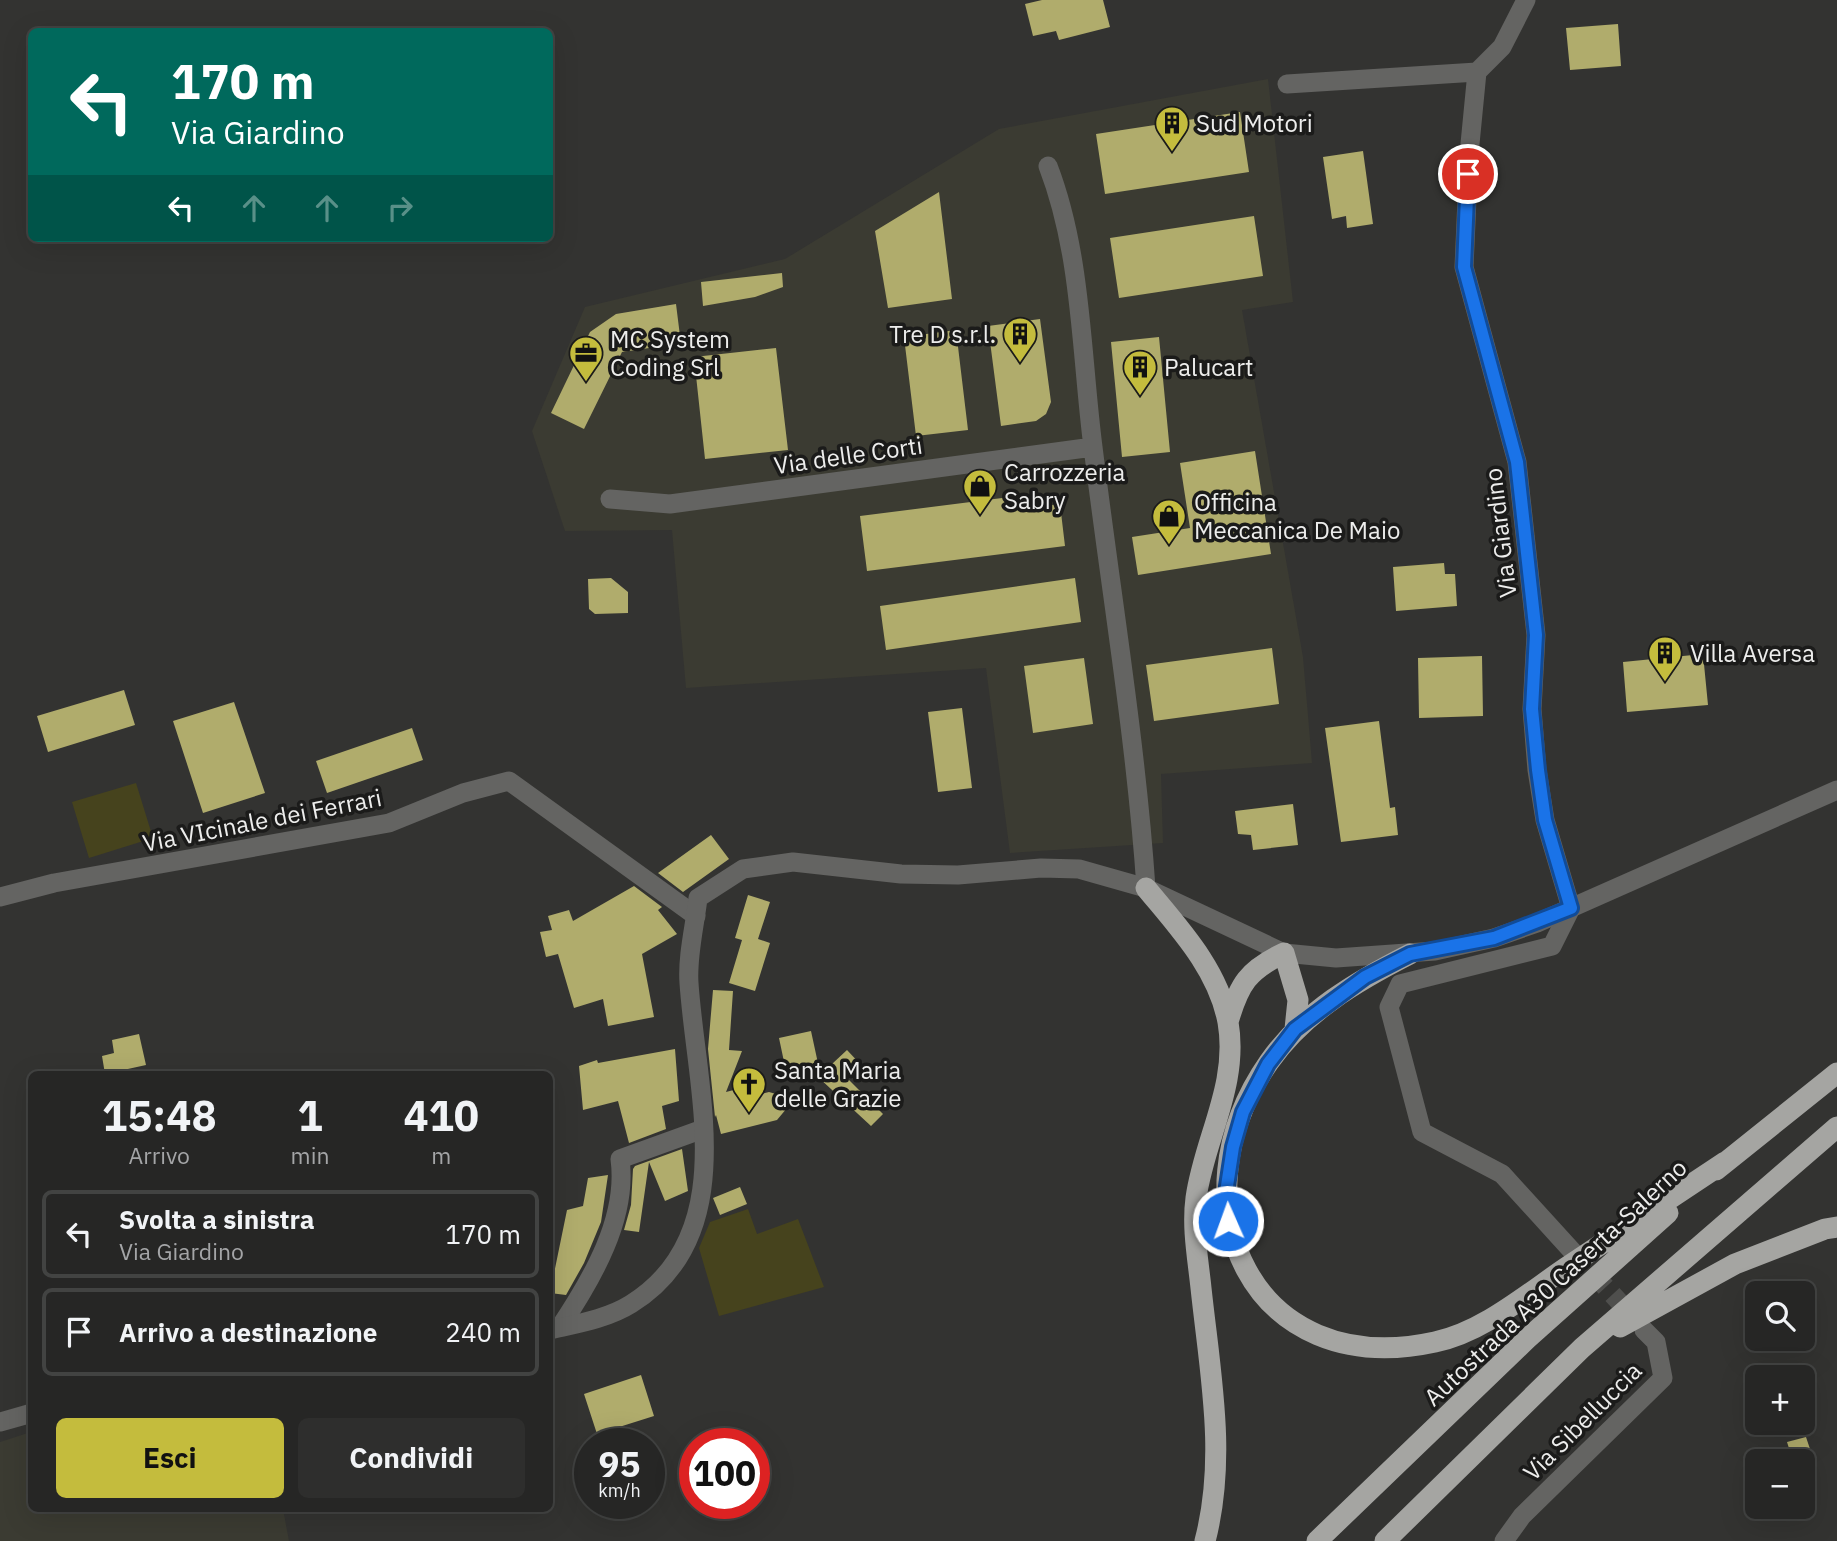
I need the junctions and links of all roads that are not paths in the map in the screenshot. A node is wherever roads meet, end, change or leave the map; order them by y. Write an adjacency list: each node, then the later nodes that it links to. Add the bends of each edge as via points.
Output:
1 (1526, 0): 2 (street, via 1502,47)
2 (1477, 72): 3 (street); 10 (street, Via Giardino, via 1464,267 1517,462 1536,635 1532,709 1538,770 1545,820)
3 (1287, 84)
4 (1048, 166): 5 (street, via 1068,235)
5 (1093, 447): 6 (street, Via delle Corti, via 670,504); 8 (street, via 1140,803)
6 (610, 499)
7 (1837, 789): 10 (street)
8 (1146, 888): 11 (street, via 1079,869 901,874 793,862 743,869 698,898); 12 (street); 14 (highway, via 1193,944 1214,982)
9 (0, 897): 11 (street, Via VIcinale dei Ferrari, via 54,883 389,824 463,793 509,781)
10 (1571, 908): 13 (street, via 1494,938); 21 (street, via 1552,946 1400,984 1389,1007 1422,1132 1502,1174)
11 (696, 916): 18 (street, via 688,980)
12 (1284, 953): 13 (street, via 1336,958); 14 (highway, via 1246,977); 15 (highway, via 1298,1000)
13 (1410, 954): 15 (highway, via 1365,977)
14 (1228, 1022): 27 (highway, via 1227,1086 1196,1200 1216,1423 1216,1493)
15 (1295, 1029): 19 (highway, via 1268,1064 1243,1112 1229,1173 1228,1221 1243,1266 1265,1300 1298,1326 1333,1341 1408,1347 1438,1342 1474,1327)
16 (1837, 1073): 19 (highway, Autostrada A30 Caserta-Salerno)
17 (1837, 1128): 24 (highway)
18 (703, 1129): 22 (street, via 620,1158 619,1204 609,1235 583,1292); 22 (street, via 699,1212 688,1244 665,1276 630,1305)
19 (1725, 1162): 28 (highway, Autostrada A30 Caserta-Salerno, via 1527,1339)
20 (1837, 1227): 24 (highway, via 1735,1264)
21 (1573, 1252)
22 (555, 1329)
23 (1644, 1329): 30 (street, Via Sibelluccia, via 1656,1342 1663,1378 1522,1516)
24 (1582, 1348): 29 (highway)
25 (28, 1414): 26 (street)
26 (0, 1422)
27 (1205, 1541)
28 (1317, 1541)
29 (1385, 1541)
30 (1504, 1541)

